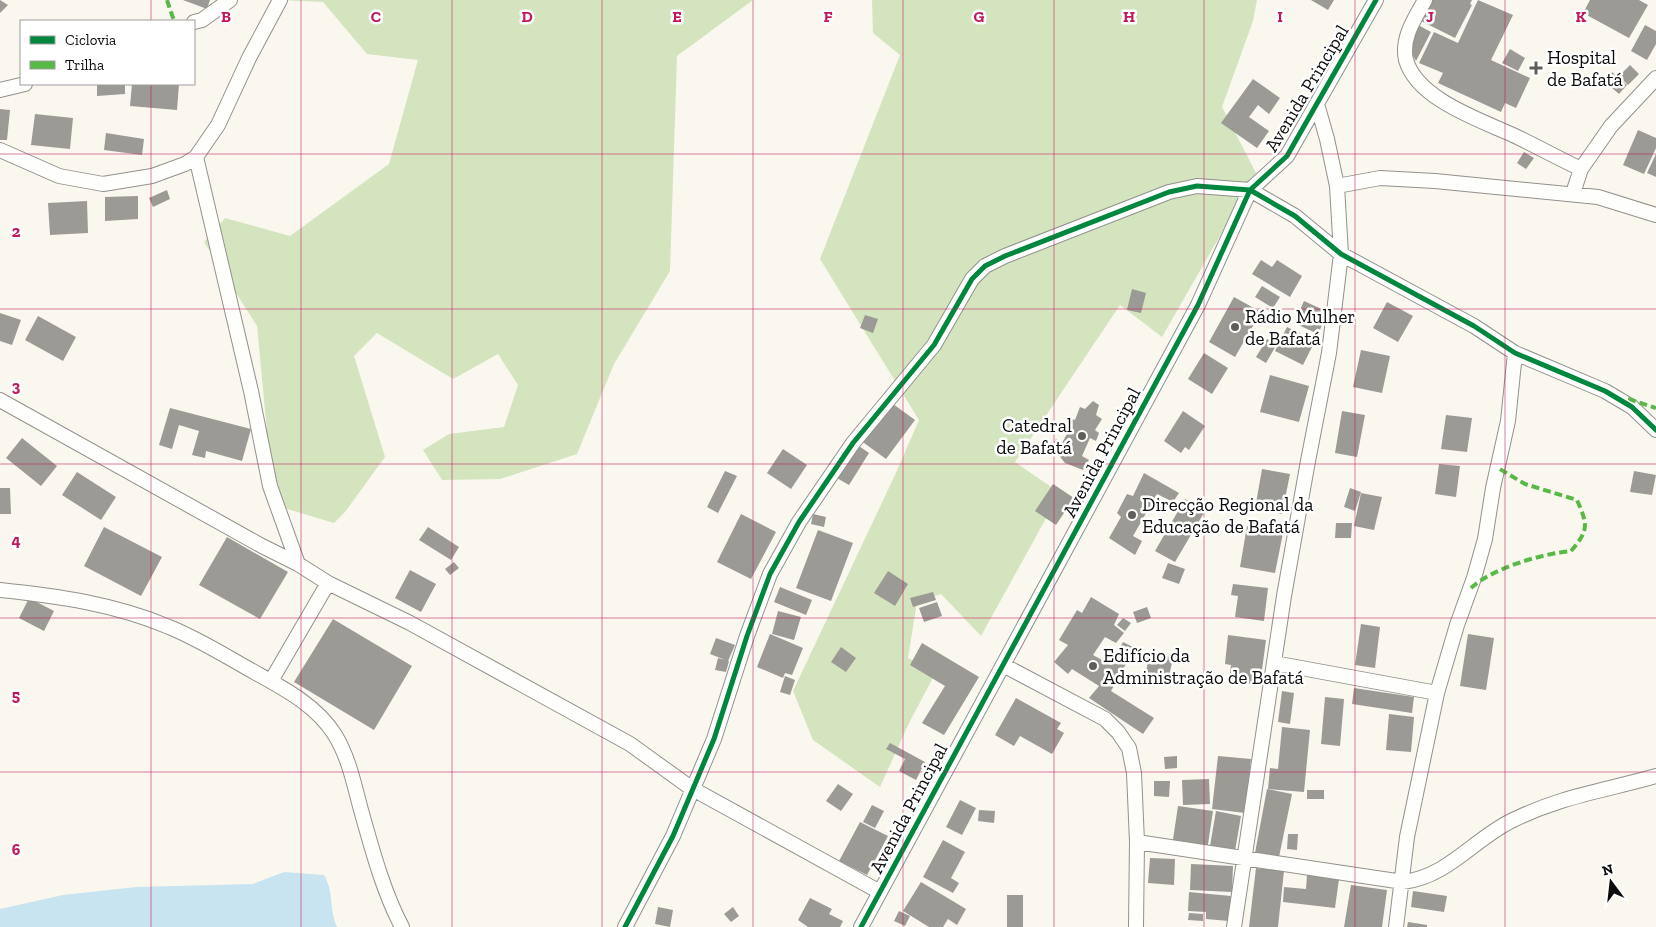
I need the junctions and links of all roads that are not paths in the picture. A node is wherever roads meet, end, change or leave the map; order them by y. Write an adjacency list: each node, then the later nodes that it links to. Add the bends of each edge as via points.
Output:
1 (230, 0): 5 (street)
2 (280, 0): 11 (street, via 218,125)
3 (1376, 0): 9 (street, Avenida Principal)
4 (1426, 0): 12 (street, via 1411,24 1406,43 1406,60 1417,80 1438,99)
5 (195, 22)
6 (1656, 78): 12 (street, via 1611,126)
7 (21, 85): 8 (street)
8 (0, 90)
9 (1317, 104): 13 (street); 14 (street, Avenida Principal, via 1287,156)
10 (0, 150): 11 (street, via 59,176 103,184 171,171)
11 (196, 157): 21 (street, via 251,390 270,486)
12 (1581, 169): 15 (street)
13 (1337, 186): 15 (street, via 1380,178); 17 (street)
14 (1250, 190): 17 (street, via 1295,216); 25 (street, Avenida Principal, via 1198,305); 29 (street, via 1196,186 1169,192 1005,256 986,266 972,279 934,345 853,444 799,522 770,574 714,739)
15 (1573, 194): 16 (street, via 1598,197)
16 (1656, 215)
17 (1341, 254): 18 (street, via 1474,326); 24 (street, via 1330,353)
18 (1514, 353): 20 (street, via 1605,391 1632,407); 27 (street, via 1509,414 1485,539)
19 (0, 400): 21 (street)
20 (1656, 430)
21 (298, 564): 22 (street)
22 (328, 583): 26 (street); 29 (street, via 410,623 630,744)
23 (0, 590): 26 (street, via 72,598 123,611 169,627)
24 (1274, 663): 27 (street); 31 (street)
25 (1003, 665): 30 (street, via 1105,719 1118,732 1129,748 1134,773); 33 (street, Avenida Principal)
26 (271, 681): 34 (street, via 295,695 334,734 350,768 385,886)
27 (1437, 693): 32 (street, via 1407,838)
28 (1656, 776): 32 (street, via 1571,796 1538,809 1493,831 1437,873)
29 (691, 788): 33 (street); 35 (street, via 673,836)
30 (1138, 842): 31 (street); 37 (street)
31 (1243, 857): 32 (street); 38 (street)
32 (1403, 882): 39 (street)
33 (880, 892): 36 (street, Avenida Principal)
34 (402, 927)
35 (625, 927)
36 (861, 927)
37 (1136, 927)
38 (1234, 927)
39 (1396, 927)

